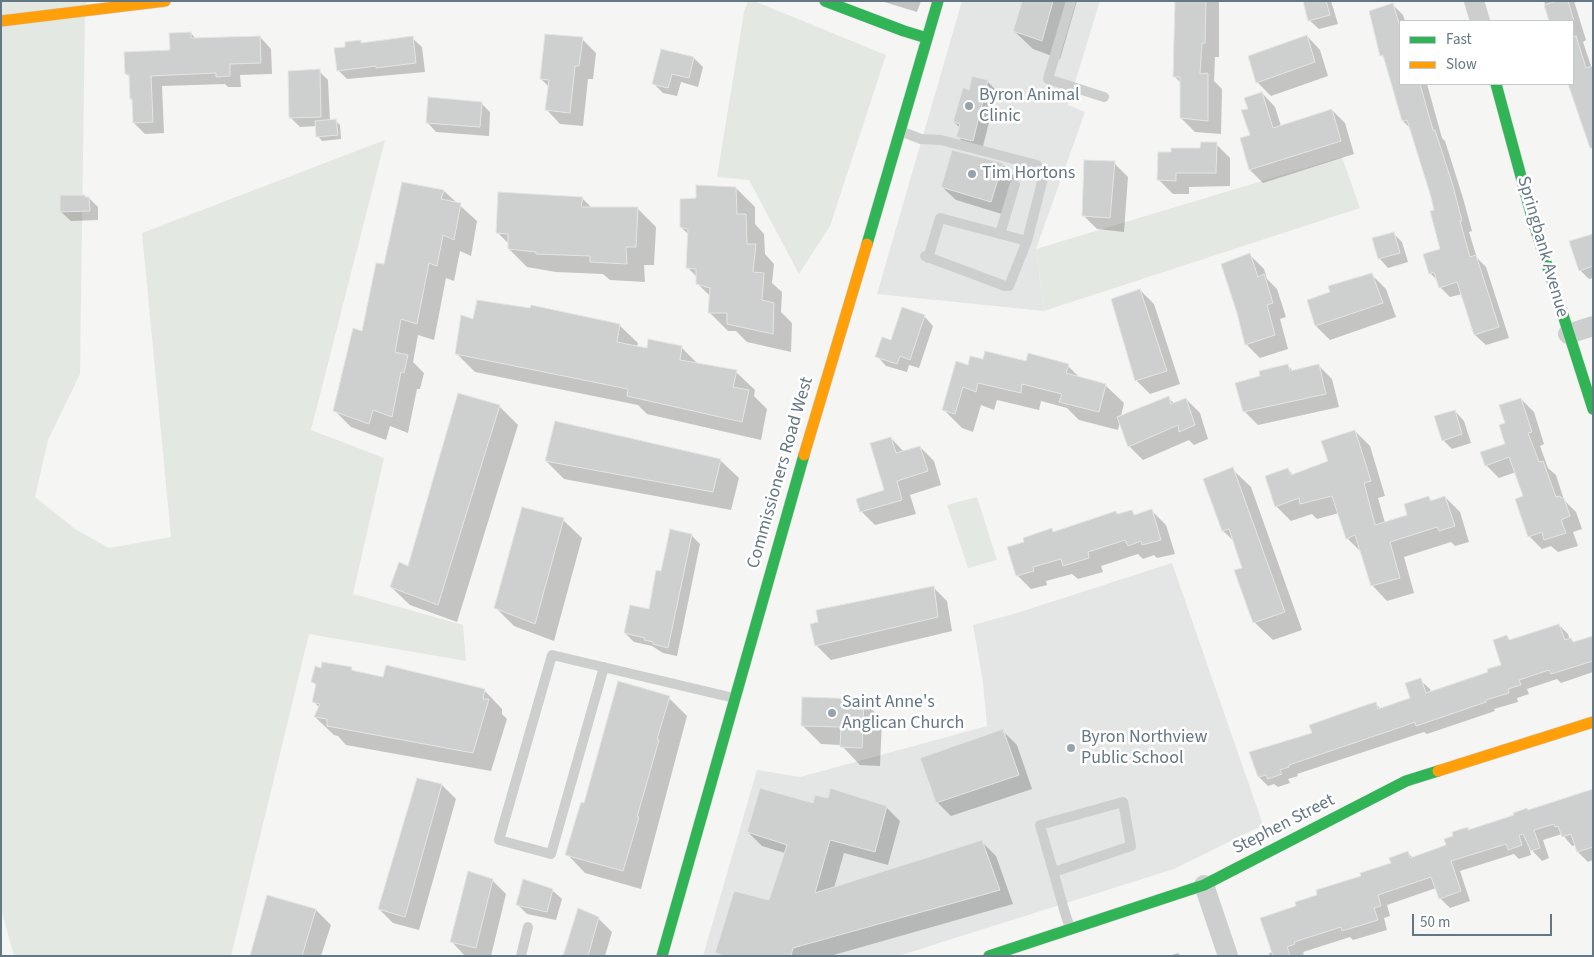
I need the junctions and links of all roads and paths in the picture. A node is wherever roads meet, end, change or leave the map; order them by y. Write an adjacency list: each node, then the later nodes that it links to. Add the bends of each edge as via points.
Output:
1 (165, 1): 6 (street)
2 (825, 1): 9 (street)
3 (938, 1): 9 (street, Commissioners Road West)
4 (1071, 1): 11 (lane, via 1048,78)
5 (1474, 1): 8 (street)
6 (141, 2): 7 (street, via 118,8)
7 (1, 20)
8 (1480, 20)
9 (927, 38): 12 (street, Commissioners Road West)
10 (1496, 85): 17 (street, Springbank Avenue, via 1533,222)
11 (1104, 97)
12 (899, 131): 15 (lane, via 921,139 941,140 1037,165 1043,178); 20 (street, Commissioners Road West)
13 (1015, 184): 14 (lane)
14 (1000, 234): 15 (lane); 15 (lane, via 940,218 926,257 1007,286)
15 (1027, 240)
16 (1593, 326): 17 (street)
17 (1568, 334): 18 (street, Springbank Avenue)
18 (1593, 409)
19 (604, 668): 19 (lane, via 552,655 499,840 551,854); 20 (lane)
20 (735, 698): 27 (street, Commissioners Road West)
21 (1593, 722): 23 (street, Stephen Street, via 1406,781)
22 (1054, 872): 22 (lane, via 1040,825 1123,802 1132,846); 25 (lane)
23 (1204, 885): 25 (street, Stephen Street); 29 (street)
24 (528, 927): 26 (lane)
25 (1071, 929): 28 (street, Stephen Street)
26 (521, 956)
27 (662, 956)
28 (989, 956)
29 (1228, 956)

